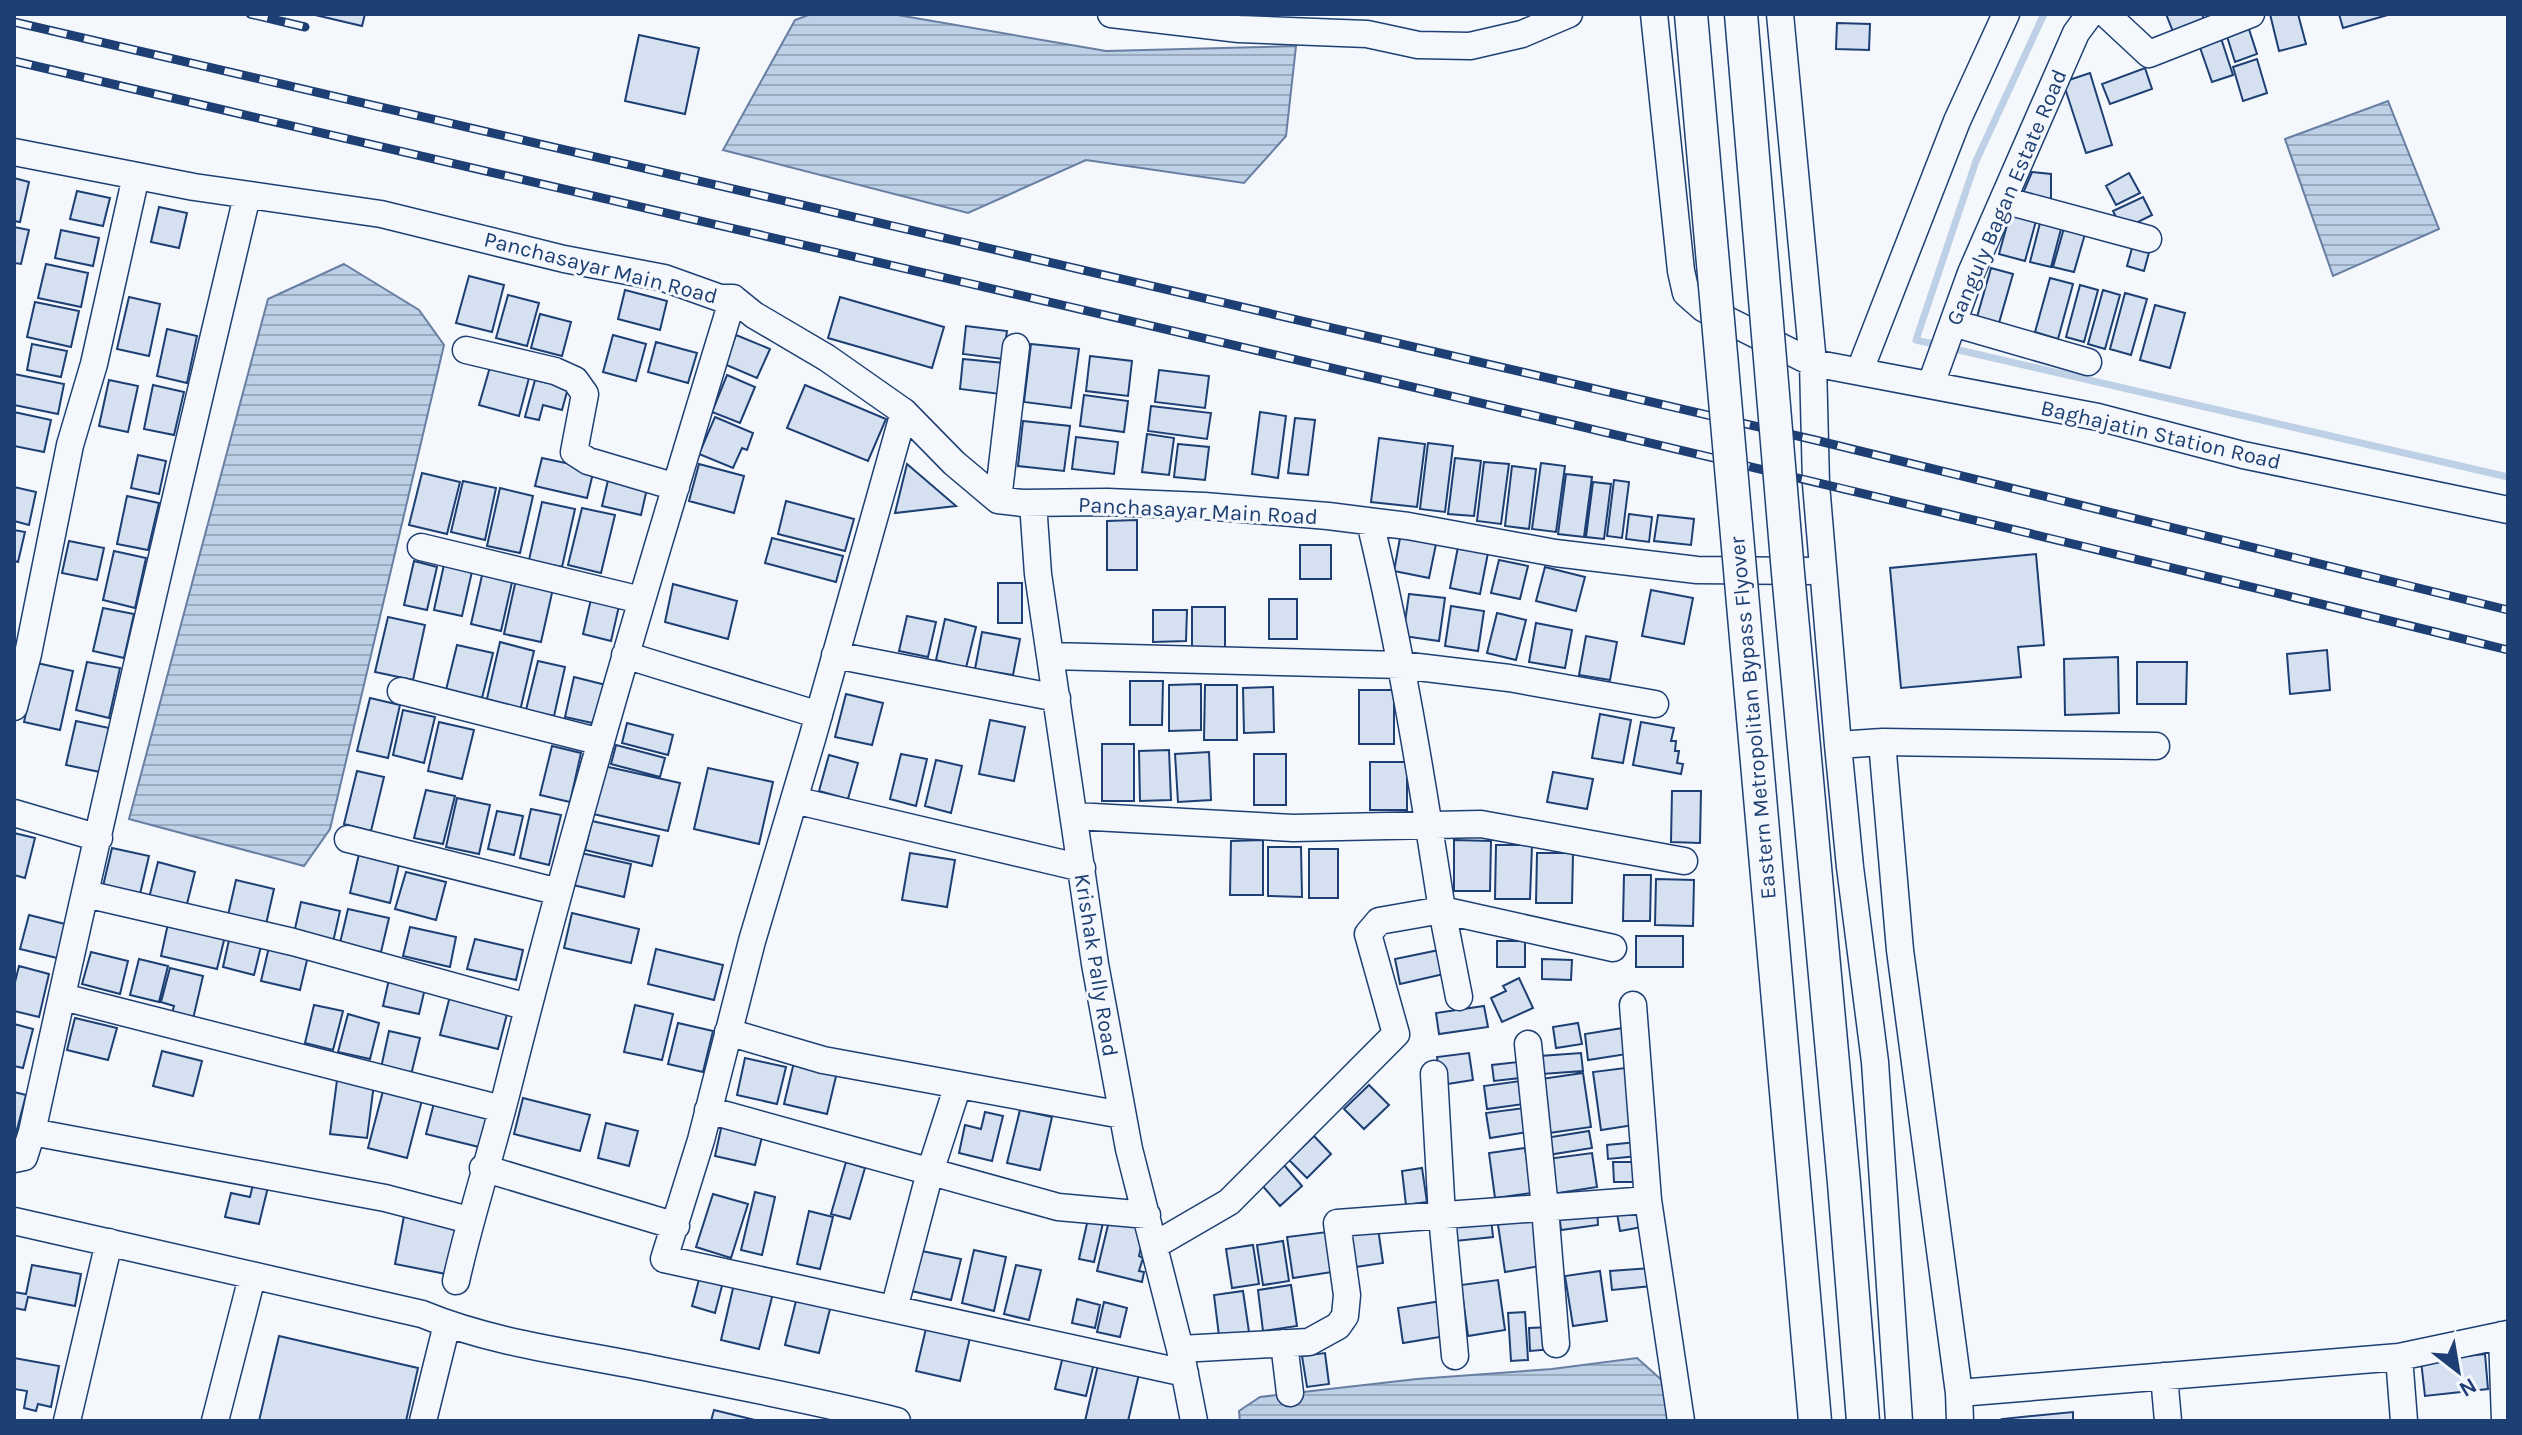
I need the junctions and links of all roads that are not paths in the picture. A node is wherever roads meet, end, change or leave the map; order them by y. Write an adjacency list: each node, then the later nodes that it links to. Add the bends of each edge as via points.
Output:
1 (1111, 14): 11 (street, via 1239,29)
2 (1569, 14): 11 (street, via 1522,34 1470,46 1418,45)
3 (1654, 14): 22 (street, Baghajatin Station Road, via 1686,293 1703,308)
4 (1691, 14): 102 (main road, Eastern Metropolitan Bypass Flyover, bridge)
5 (1741, 14): 103 (main road, bridge)
6 (1780, 14): 22 (street)
7 (2006, 14): 23 (street, via 1957,121)
8 (2090, 14): 15 (street, Ganguly Bagan Estate Road, via 2076,33)
9 (2106, 14): 10 (street, via 2149,54)
10 (2251, 14)
11 (1364, 24)
12 (14, 152): 13 (street, Panchasayar Main Road)
13 (136, 176): 14 (street, Panchasayar Main Road); 41 (street, via 94,364 70,445)
14 (247, 196): 17 (street, Panchasayar Main Road, via 381,214); 51 (street)
15 (2003, 200): 16 (street); 18 (street, Ganguly Bagan Estate Road)
16 (2148, 239)
17 (733, 298): 25 (street, Panchasayar Main Road); 26 (street)
18 (1947, 339): 21 (street); 24 (street, Ganguly Bagan Estate Road)
19 (1016, 347): 27 (street)
20 (466, 350): 26 (street, via 575,380 585,394 574,452)
21 (2088, 362)
22 (1813, 363): 23 (street, Baghajatin Station Road); 32 (street)
23 (1860, 370): 24 (street, Baghajatin Station Road)
24 (1931, 384): 29 (street, Baghajatin Station Road)
25 (904, 412): 27 (street, Panchasayar Main Road); 35 (street)
26 (676, 487): 33 (street)
27 (998, 500): 28 (street, Panchasayar Main Road)
28 (1033, 503): 30 (street, Panchasayar Main Road, via 1204,506); 36 (street, Krishak Pally Road)
29 (2508, 510)
30 (1370, 522): 32 (street, Panchasayar Main Road, via 1697,570); 37 (street)
31 (421, 547): 33 (street)
32 (1823, 571): 45 (street)
33 (641, 600): 34 (street)
34 (625, 655): 42 (street); 43 (street)
35 (835, 655): 39 (street); 42 (street)
36 (1050, 656): 37 (street); 39 (street, Krishak Pally Road)
37 (1401, 665): 40 (street); 50 (street)
38 (401, 691): 43 (street)
39 (1057, 698): 49 (street, Krishak Pally Road)
40 (1655, 704)
41 (14, 707)
42 (819, 715): 47 (street)
43 (601, 742): 55 (street)
44 (1882, 742): 45 (street); 46 (street); 95 (street, via 1900,950)
45 (1838, 745): 104 (street, via 1875,1062)
46 (2156, 746)
47 (794, 800): 54 (street); 63 (street)
48 (14, 813): 51 (street)
49 (1075, 816): 50 (street, via 1293,828); 54 (street, Krishak Pally Road)
50 (1429, 826): 53 (street, via 1481,824); 57 (street)
51 (99, 838): 56 (street)
52 (348, 839): 55 (street)
53 (1684, 861)
54 (1082, 868): 69 (street, Krishak Pally Road)
55 (559, 892): 62 (street)
56 (86, 894): 59 (street); 62 (street, via 293,942)
57 (1442, 910): 58 (street); 60 (street); 82 (street, via 1379,921 1368,934 1396,1034 1229,1202)
58 (1613, 948)
59 (63, 997): 67 (street); 70 (street)
60 (1459, 997)
61 (1633, 1005): 74 (street)
62 (528, 1007): 67 (street)
63 (728, 1032): 66 (street, via 823,1060); 68 (street)
64 (1528, 1044): 75 (street)
65 (1434, 1074): 77 (street)
66 (958, 1085): 69 (street); 73 (street)
67 (502, 1109): 72 (street)
68 (708, 1110): 73 (street); 80 (street)
69 (1122, 1115): 76 (street, Krishak Pally Road)
70 (32, 1132): 71 (street, via 24,1157); 78 (street, via 385,1198)
71 (14, 1159)
72 (483, 1168): 78 (street); 80 (street)
73 (930, 1172): 76 (street, via 1058,1207); 85 (street)
74 (1648, 1200): 75 (street); 101 (street)
75 (1545, 1208): 77 (street); 89 (street)
76 (1147, 1215): 82 (street, Krishak Pally Road)
77 (1442, 1216): 88 (street, via 1337,1223 1345,1316 1327,1334 1309,1342); 90 (street)
78 (469, 1220): 84 (street)
79 (14, 1221): 81 (street)
80 (676, 1226): 85 (street, via 664,1259)
81 (109, 1242): 83 (street); 96 (street)
82 (1155, 1245): 92 (street, Krishak Pally Road)
83 (252, 1277): 86 (street); 97 (street)
84 (456, 1281)
85 (894, 1309): 92 (street)
86 (447, 1324): 98 (street); 99 (street)
87 (2505, 1334): 91 (street); 108 (street)
88 (1284, 1343): 92 (street); 94 (street)
89 (1556, 1344)
90 (1455, 1356)
91 (2399, 1357): 93 (street); 107 (street)
92 (1182, 1361): 100 (street, Krishak Pally Road)
93 (2164, 1376): 95 (street); 106 (street)
94 (1290, 1393)
95 (1959, 1393): 105 (street)
96 (67, 1421)
97 (215, 1421)
98 (423, 1421)
99 (897, 1421)
100 (1194, 1421)
101 (1681, 1421)
102 (1815, 1421)
103 (1863, 1421)
104 (1899, 1421)
105 (1960, 1421)
106 (2168, 1421)
107 (2404, 1421)
108 (2505, 1421)

